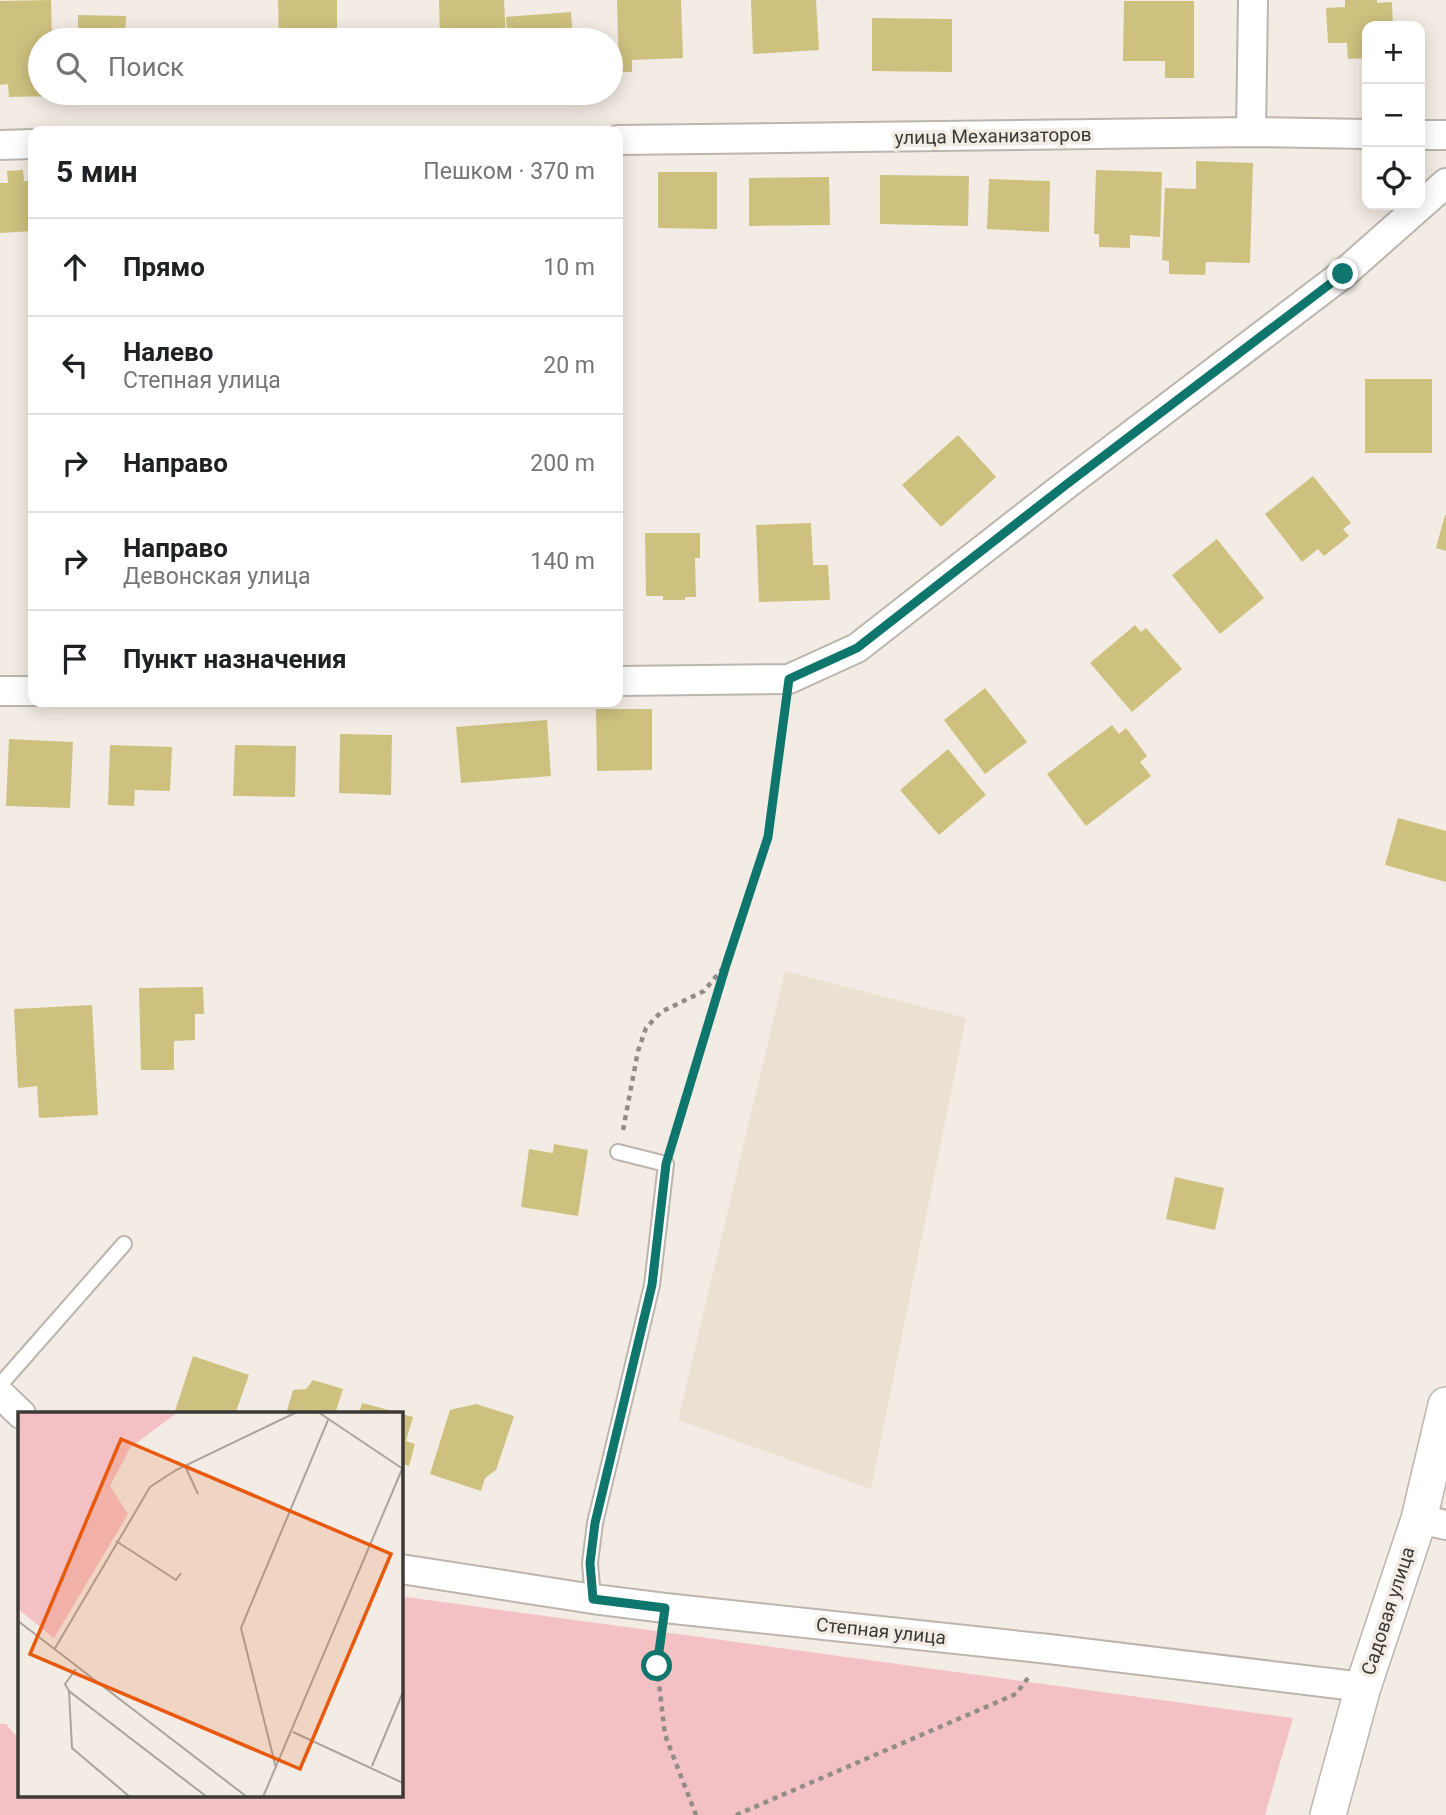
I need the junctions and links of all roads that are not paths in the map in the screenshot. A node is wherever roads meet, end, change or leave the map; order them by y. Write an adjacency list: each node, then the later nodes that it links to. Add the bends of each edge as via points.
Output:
1 (1253, 0): 2 (street)
2 (1251, 132): 3 (street, улица Механизаторов); 6 (street, улица Механизаторов)
3 (1362, 134)
4 (1425, 135): 5 (street)
5 (1446, 135)
6 (623, 140)
7 (28, 144): 8 (street)
8 (0, 145)
9 (1446, 183): 10 (street, via 1343,274 857,648 789,679)
10 (623, 681)
11 (0, 691): 12 (street)
12 (28, 691)
13 (618, 1152): 21 (lane, via 666,1164 652,1285 595,1523 590,1563)
14 (124, 1244): 15 (lane)
15 (0, 1385)
16 (0, 1394): 18 (street)
17 (1446, 1405): 19 (street, Садовая улица)
18 (19, 1412)
19 (1432, 1522): 22 (street, Садовая улица)
20 (402, 1569): 21 (street, Степная улица)
21 (593, 1599): 22 (street, Степная улица)
22 (1363, 1687): 23 (street, Садовая улица)
23 (1328, 1815)

